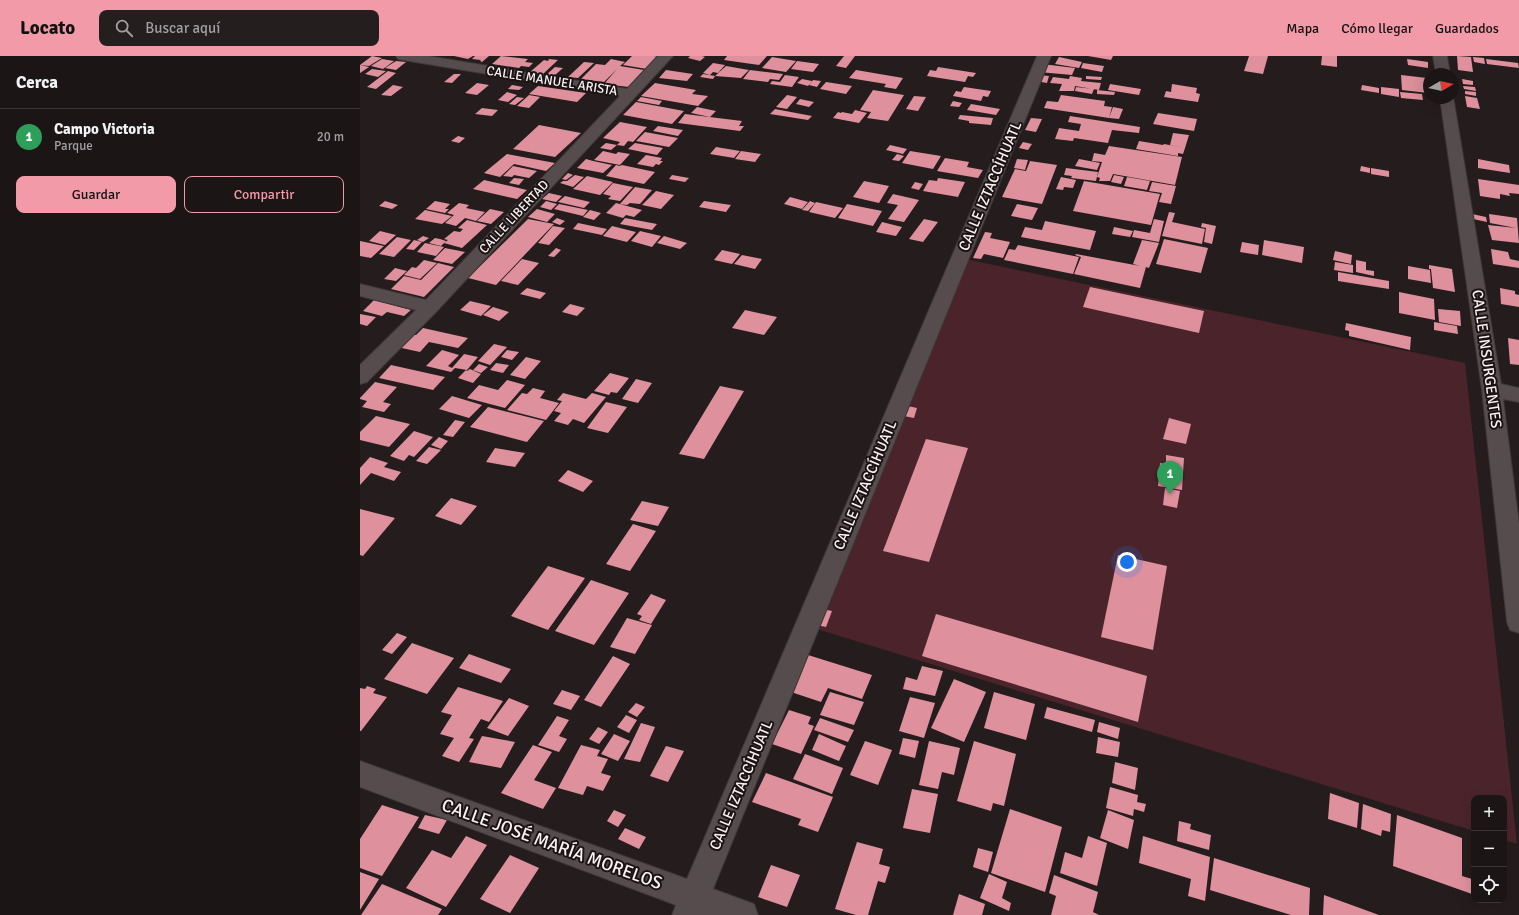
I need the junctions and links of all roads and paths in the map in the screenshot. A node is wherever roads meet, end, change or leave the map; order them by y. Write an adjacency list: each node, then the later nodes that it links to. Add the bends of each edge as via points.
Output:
1 (403, 56): 6 (street, CALLE MANUEL ARISTA)
2 (666, 56): 6 (street, CALLE LIBERTAD)
3 (1044, 56): 16 (street, CALLE IZTACCÍHUATL)
4 (1440, 56): 5 (street)
5 (1442, 68)
6 (631, 94): 9 (street, CALLE LIBERTAD)
7 (1448, 104): 11 (street, CALLE INSURGENTES)
8 (360, 290): 9 (street)
9 (430, 307): 10 (street, CALLE LIBERTAD)
10 (360, 377)
11 (1492, 390): 12 (street); 13 (street, CALLE INSURGENTES)
12 (1519, 395)
13 (1512, 513): 14 (street, CALLE INSURGENTES)
14 (1519, 622)
15 (360, 774): 16 (street, CALLE JOSÉ MARÍA MORELOS)
16 (691, 906): 17 (street, CALLE JOSÉ MARÍA MORELOS)
17 (743, 915)

